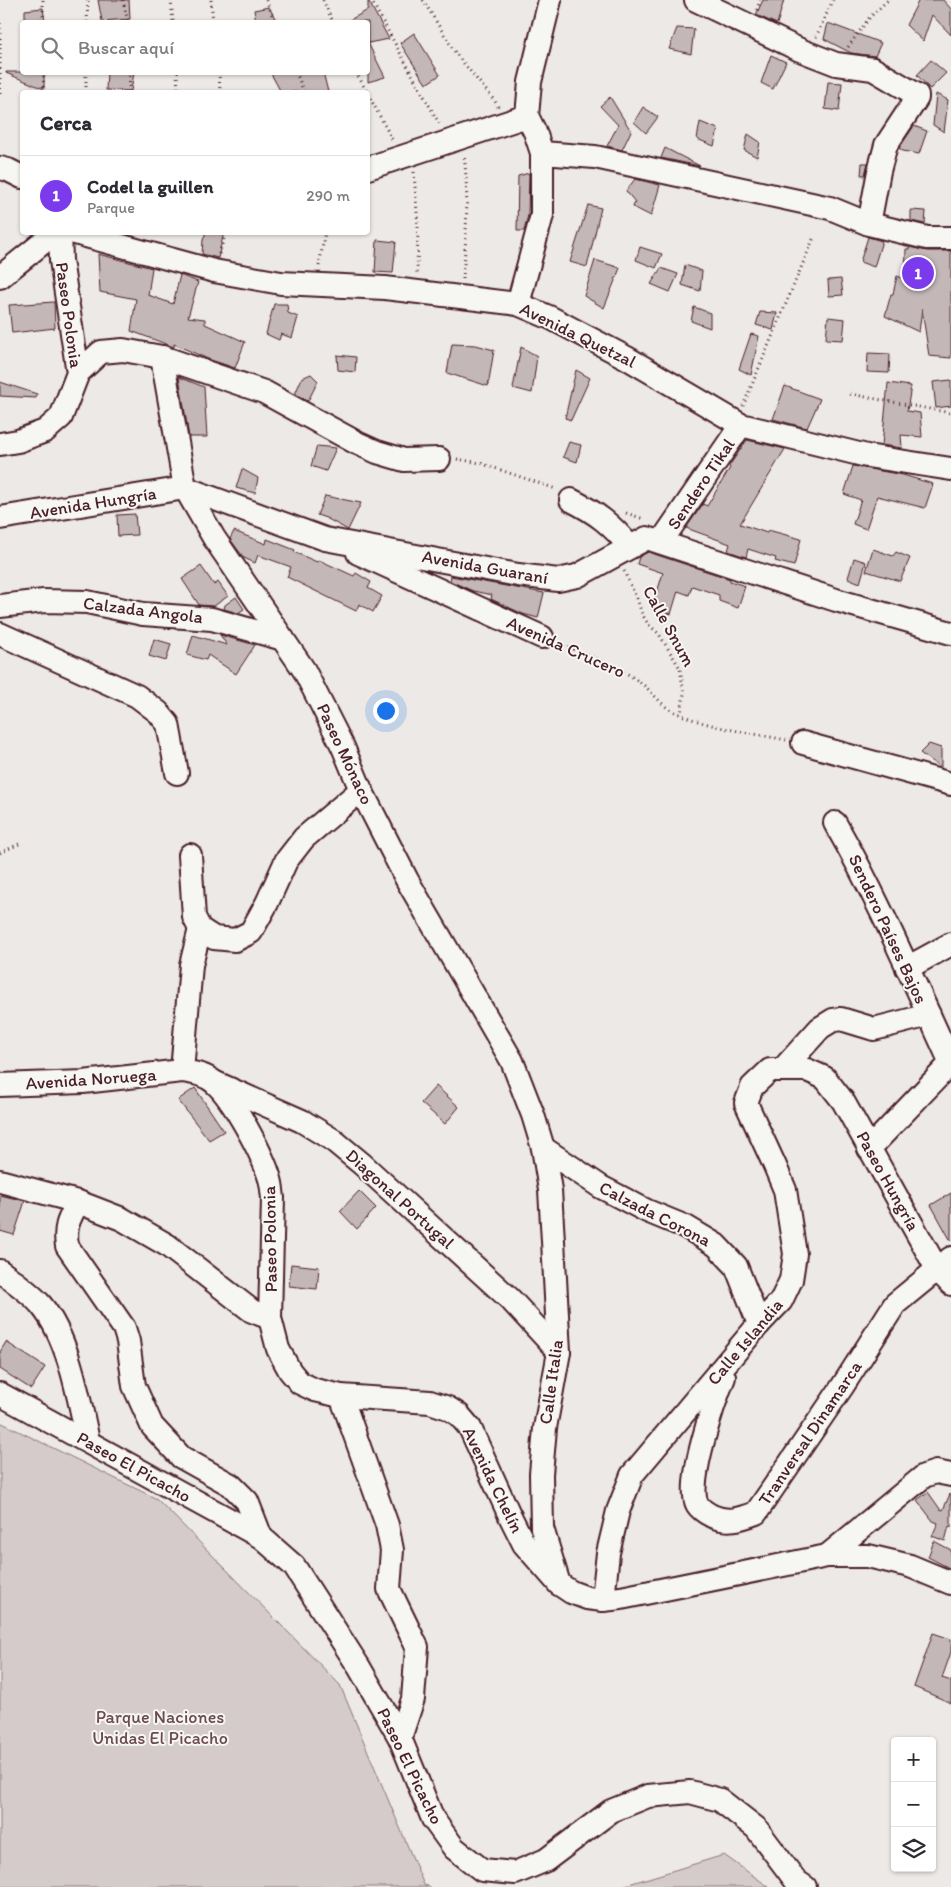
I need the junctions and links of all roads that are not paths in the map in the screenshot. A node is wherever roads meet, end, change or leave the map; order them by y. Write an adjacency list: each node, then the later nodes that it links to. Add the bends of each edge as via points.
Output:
1 (550, 0): 3 (street, via 530,82)
2 (696, 0): 8 (street, via 809,54 836,64 873,69 916,95 886,145)
3 (516, 120): 4 (street, via 535,132); 5 (street)
4 (542, 153): 8 (street, via 595,157 695,178 830,208); 14 (street, via 542,215)
5 (370, 167)
6 (0, 168): 7 (street)
7 (20, 176)
8 (869, 224): 12 (street, via 927,238)
9 (52, 235): 13 (street)
10 (60, 235): 16 (street, Paseo Polonia, via 60,260)
11 (82, 235): 14 (street, Avenida Quetzal, via 217,272 282,283 385,288)
12 (951, 238)
13 (0, 277)
14 (518, 304): 17 (street, Avenida Quetzal, via 627,358)
15 (162, 358): 16 (street, via 123,350 101,352); 19 (street, via 264,392 377,452 404,460); 21 (street, Paseo Mónaco)
16 (78, 373): 18 (street, Paseo Polonia, via 61,417 45,431)
17 (738, 424): 20 (street, Avenida Quetzal, via 867,456); 25 (street, Sendero Tikal)
18 (0, 444)
19 (439, 459)
20 (951, 469)
21 (185, 488): 23 (street, Avenida Hungría); 24 (street, Avenida Guaraní); 31 (street, Paseo Mónaco, via 214,538)
22 (571, 500): 26 (street, via 593,511 620,535)
23 (0, 518)
24 (325, 538): 26 (street, Avenida Guaraní, via 558,580 577,576); 30 (street, Avenida Crucero)
25 (661, 542): 26 (street, Avenida Guaraní, via 646,538); 28 (street, Avenida Guaraní, via 836,600)
26 (623, 551)
27 (0, 606): 31 (street, Calzada Angola, via 44,601 87,602 143,614 212,619)
28 (951, 633)
29 (0, 634): 33 (street, via 137,696 158,712 168,724)
30 (542, 637)
31 (283, 639): 35 (street, Paseo Mónaco, via 304,670)
32 (803, 743): 34 (street)
33 (177, 773)
34 (951, 784)
35 (361, 790): 38 (street, via 304,838 286,861 250,932 235,940 214,938); 48 (street, Paseo Mónaco, via 407,880 512,1061)
36 (836, 823): 40 (street, Sendero Países Bajos)
37 (190, 855): 38 (street, via 194,917)
38 (200, 929): 44 (street, via 191,965)
39 (951, 944): 40 (street)
40 (907, 968): 41 (street, Sendero Países Bajos)
41 (929, 1015): 42 (street, Sendero Países Bajos); 43 (street, via 874,1029 841,1019 833,1020 820,1028)
42 (951, 1063): 49 (street)
43 (782, 1070): 45 (street, Calle Islandia, via 806,1070); 55 (street, Calle Islandia, via 770,1070 752,1087 746,1103 785,1190 794,1254 791,1280 781,1301)
44 (182, 1071): 46 (street, via 202,1074); 47 (street, Avenida Noruega, via 83,1082)
45 (825, 1078): 49 (street, Paseo Hungría, via 843,1101)
46 (216, 1083): 54 (street, Paseo Polonia, via 245,1126 271,1182); 56 (street, Diagonal Portugal, via 302,1121 333,1140 510,1299)
47 (0, 1085)
48 (543, 1148): 55 (street, Calzada Corona, via 601,1187 647,1212 686,1227 716,1245 736,1266); 56 (street, Calle Italia, via 550,1190)
49 (868, 1149): 53 (street, Paseo Hungría)
50 (0, 1180): 51 (street)
51 (78, 1202): 54 (street, via 122,1218 166,1245 252,1311); 62 (street, via 67,1223 67,1246 124,1328 134,1386 152,1426 180,1456 231,1485 247,1501)
52 (0, 1270): 60 (street, via 41,1304 54,1325 72,1369)
53 (946, 1270): 57 (street, Tranversal Dinamarca, via 896,1304 756,1513 742,1519 722,1520 705,1512 696,1503 695,1484 714,1401)
54 (270, 1318): 59 (street, Avenida Chelín, via 278,1349 300,1383)
55 (759, 1324): 57 (street, Calle Islandia)
56 (559, 1352): 65 (street, Calle Italia, via 545,1428 541,1474 542,1528)
57 (733, 1355): 66 (street, Calle Islandia, via 632,1475 608,1553)
58 (0, 1394): 60 (street, Paseo El Picacho)
59 (341, 1396): 65 (street, Avenida Chelín, via 430,1402 459,1415 470,1428 524,1544); 67 (street, via 387,1525 392,1550 389,1589 417,1647 413,1699)
60 (88, 1441): 62 (street, Paseo El Picacho)
61 (951, 1475): 63 (street, via 936,1472 924,1476)
62 (261, 1537): 67 (street, Paseo El Picacho, via 294,1566)
63 (827, 1556): 64 (street, Avenida Chelín, via 868,1556 910,1566); 66 (street, Avenida Chelín)
64 (951, 1583)
65 (559, 1584): 66 (street, Avenida Chelín, via 587,1598)
66 (604, 1600)
67 (400, 1738): 68 (street, Paseo El Picacho, via 434,1818 454,1848 482,1870 515,1873 546,1860 611,1811 648,1796 690,1792 720,1800 756,1828)
68 (805, 1887)

